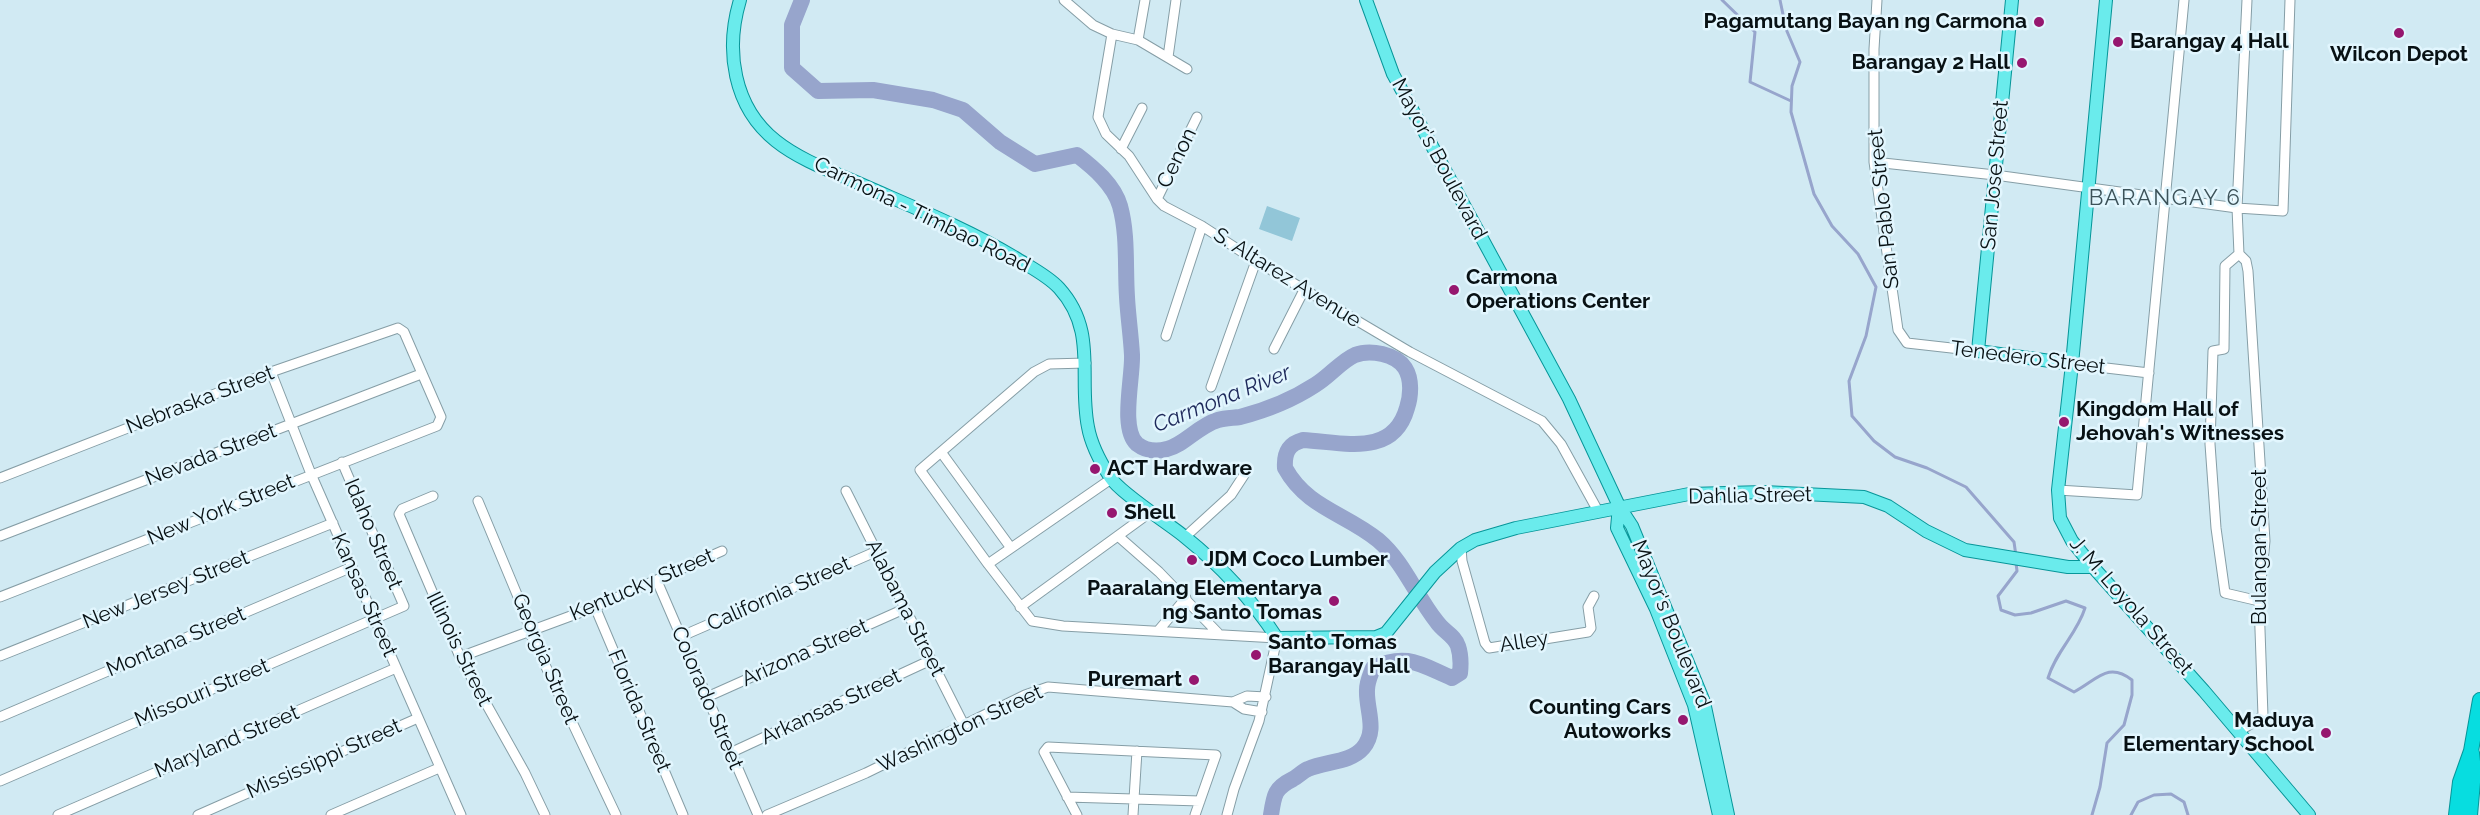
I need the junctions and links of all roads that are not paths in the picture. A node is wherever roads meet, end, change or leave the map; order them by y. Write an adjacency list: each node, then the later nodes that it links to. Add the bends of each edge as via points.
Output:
1 (740, 0): 33 (main road, Carmona - Timbao Road, via 733,24 732,59 752,115 776,141 820,167 945,221 1033,269 1058,287 1074,310 1083,332)
2 (1064, 0): 12 (street, via 1093,25)
3 (1145, 0): 13 (street)
4 (1176, 0): 14 (street)
5 (1366, 0): 50 (main road, Mayor's Boulevard, via 1393,74 1569,399)
6 (1877, 0): 19 (street, San Pablo Street)
7 (2012, 0): 20 (main road, San Jose Street)
8 (2106, 0): 21 (main road, J. M. Loyola Street)
9 (2184, 0): 23 (street)
10 (2247, 0): 24 (street, Bulangan Street)
11 (2290, 0): 24 (street, via 2283,211)
12 (1112, 34): 13 (street); 18 (street, S. Altarez Avenue, via 1098,117 1106,134)
13 (1138, 40): 14 (street)
14 (1168, 57): 15 (street)
15 (1187, 69)
16 (1142, 108): 18 (street)
17 (1197, 117): 22 (street, Cenon)
18 (1121, 149): 22 (street, S. Altarez Avenue)
19 (1874, 162): 20 (street); 30 (street, San Pablo Street, via 1898,330)
20 (1995, 175): 21 (street); 32 (main road, San Jose Street)
21 (2089, 189): 23 (street); 34 (main road, J. M. Loyola Street)
22 (1156, 199): 25 (street, S. Altarez Avenue)
23 (2165, 199): 24 (street); 37 (street)
24 (2237, 208): 26 (street, Bulangan Street)
25 (1202, 225): 27 (street, S. Altarez Avenue); 29 (street)
26 (2239, 254): 68 (street, Bulangan Street, via 2248,271 2254,344 2265,541); 68 (street, via 2225,266 2224,349 2212,351 2210,444 2224,593)
27 (1256, 261): 28 (street, S. Altarez Avenue); 38 (street)
28 (1304, 290): 31 (street); 52 (street, S. Altarez Avenue, via 1410,352 1542,421 1562,444)
29 (1166, 336)
30 (1907, 343): 32 (street, Tenedero Street)
31 (1274, 349)
32 (1978, 351): 34 (main road, Tenedero Street)
33 (1086, 363): 40 (street, via 1049,364 1034,372); 45 (main road, Carmona - Timbao Road, via 1088,428)
34 (2073, 364): 37 (street, Tenedero Street); 46 (main road, J. M. Loyola Street)
35 (271, 372): 36 (street, Nebraska Street, via 398,328 402,329); 39 (street, Kansas Street); 44 (street, Nebraska Street)
36 (421, 374): 39 (street, Nevada Street); 41 (street, New York Street, via 441,417 437,426)
37 (2149, 374): 46 (street, via 2137,495)
38 (1211, 387)
39 (291, 424): 43 (street, Kansas Street); 54 (street, Nevada Street)
40 (941, 452): 57 (street); 61 (street, via 920,470)
41 (342, 462): 43 (street, New York Street); 69 (street, Idaho Street)
42 (1246, 472): 56 (street, via 1231,495)
43 (311, 474): 53 (street, Kansas Street); 66 (street, New York Street)
44 (0, 478)
45 (1112, 479): 51 (main road, Carmona - Timbao Road); 57 (street)
46 (2058, 489): 63 (main road, J. M. Loyola Street, via 2060,518)
47 (846, 491): 60 (street, Alabama Street)
48 (433, 496): 80 (street, Illinois Street, via 402,508 399,514)
49 (478, 501): 74 (street, Georgia Street)
50 (1619, 507): 52 (main road, Dahlia Street); 63 (main road, Dahlia Street, via 1689,494 1764,492 1864,497 1888,506 1965,550 2068,567); 113 (main road, Mayor's Boulevard, via 1617,528 1656,609 1694,705); 114 (main road, Mayor's Boulevard, via 1632,526 1694,673)
51 (1152, 511): 55 (street); 56 (main road, Carmona - Timbao Road)
52 (1598, 511): 58 (main road, Dahlia Street, via 1516,528)
53 (333, 523): 62 (street, Kansas Street); 79 (street, New Jersey Street)
54 (0, 536)
55 (1118, 536): 67 (street); 71 (street)
56 (1185, 537): 78 (main road, Carmona - Timbao Road, via 1259,611)
57 (1011, 548): 61 (street)
58 (1461, 548): 65 (street, Alley, via 1489,648 1588,632 1588,607); 78 (main road, Dahlia Street, via 1417,592 1386,633 1376,638)
59 (722, 551): 64 (street, Kentucky Street)
60 (875, 552): 72 (street, Alabama Street); 77 (street, California Street)
61 (988, 564): 71 (street)
62 (352, 567): 73 (street, Kansas Street); 88 (street, Montana Street)
63 (2093, 567): 91 (main road, J. M. Loyola Street)
64 (657, 582): 70 (street, Kentucky Street); 77 (street, Colorado Street)
65 (1594, 596)
66 (0, 597)
67 (1186, 598): 75 (street); 76 (street)
68 (2259, 601): 91 (street, Bulangan Street, via 2263,716)
69 (404, 606): 73 (street, Missouri Street)
70 (595, 607): 74 (street, Kentucky Street); 106 (street, Florida Street)
71 (1020, 607): 75 (street, via 1032,621)
72 (904, 609): 81 (street, Alabama Street); 83 (street, Arizona Street)
73 (375, 618): 82 (street, Kansas Street); 96 (street, Missouri Street)
74 (529, 631): 80 (street, Kentucky Street); 105 (street, Georgia Street)
75 (1158, 631): 76 (street)
76 (1218, 633): 78 (street)
77 (682, 636): 83 (street, Colorado Street)
78 (1277, 638): 84 (street)
79 (0, 656)
80 (460, 657): 104 (street, Illinois Street)
81 (931, 660): 90 (street, Alabama Street); 94 (street, Arkansas Street)
82 (396, 668): 89 (street, Kansas Street); 100 (street, Maryland Street)
83 (707, 697): 94 (street, Colorado Street)
84 (1266, 697): 86 (street, Washington Street, via 1246,696); 87 (street)
85 (2480, 700): 93 (highway)
86 (1233, 702): 87 (street, Washington Street, via 1244,709); 90 (street, Washington Street, via 1048,687)
87 (1262, 712): 112 (street)
88 (0, 717)
89 (418, 718): 95 (street, Kansas Street); 101 (street, Mississippi Street)
90 (964, 725): 108 (street, Washington Street)
91 (2238, 732): 115 (main road, J. M. Loyola Street)
92 (1137, 751): 97 (street, via 1048,747 1044,752); 98 (street); 99 (street, via 1216,755)
93 (2471, 751): 116 (highway, via 2460,782); 117 (highway, via 2474,771)
94 (730, 753): 107 (street, Colorado Street)
95 (439, 768): 102 (street); 103 (street, Kansas Street)
96 (0, 781)
97 (1067, 797): 98 (street); 109 (street)
98 (1134, 799): 99 (street); 110 (street)
99 (1200, 801): 111 (street)
100 (58, 815)
101 (198, 815)
102 (331, 815)
103 (461, 815)
104 (545, 815)
105 (616, 815)
106 (683, 815)
107 (758, 815)
108 (767, 815)
109 (1077, 815)
110 (1133, 815)
111 (1195, 815)
112 (1227, 815)
113 (1719, 815)
114 (1728, 815)
115 (2309, 815)
116 (2456, 815)
117 (2470, 815)

